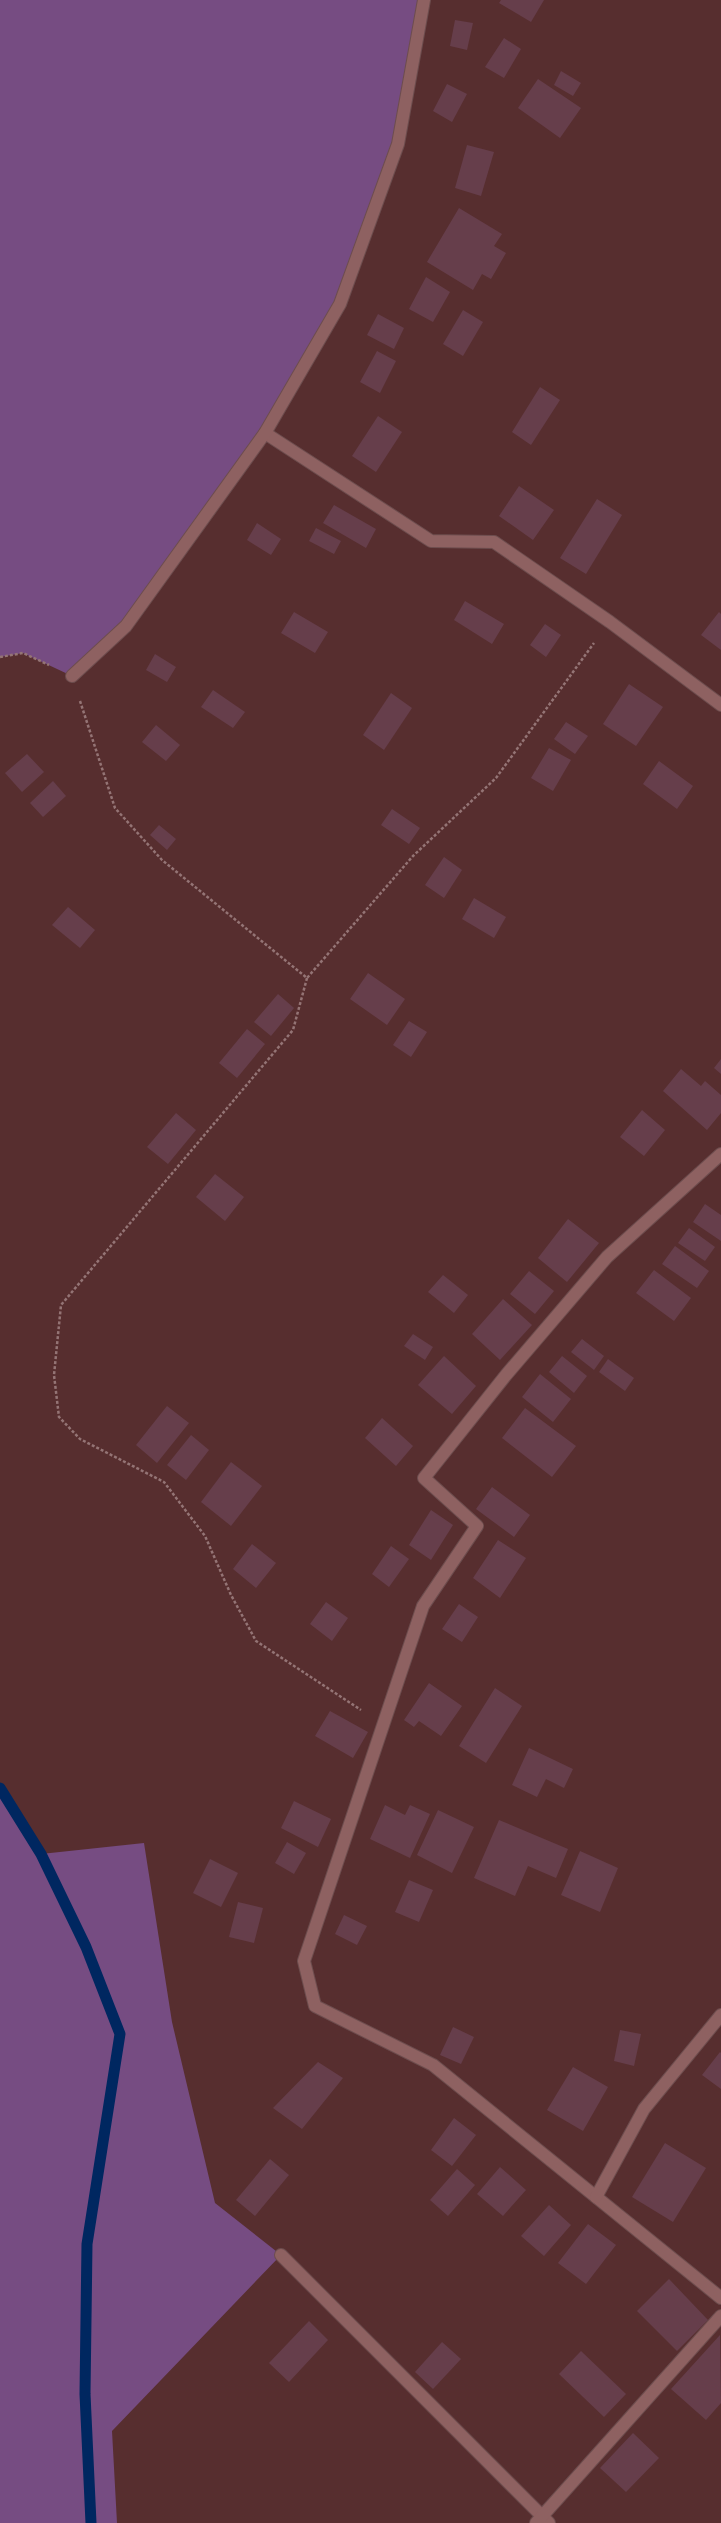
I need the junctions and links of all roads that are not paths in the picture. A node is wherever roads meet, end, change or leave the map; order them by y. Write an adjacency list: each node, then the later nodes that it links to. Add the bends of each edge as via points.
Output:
1 (424, 0): 2 (street, via 398,144 343,297)
2 (265, 433): 3 (street, via 126,626); 4 (street, via 431,541 494,542 610,622)
3 (72, 676)
4 (721, 706)
5 (721, 1154): 7 (street, via 607,1257 506,1375 424,1478 477,1526 423,1606 304,1961 315,2006 433,2065)
6 (721, 2014): 7 (street, via 644,2109)
7 (596, 2197): 9 (street)
8 (281, 2255): 11 (street)
9 (721, 2298)
10 (721, 2316): 11 (street)
11 (543, 2521)

